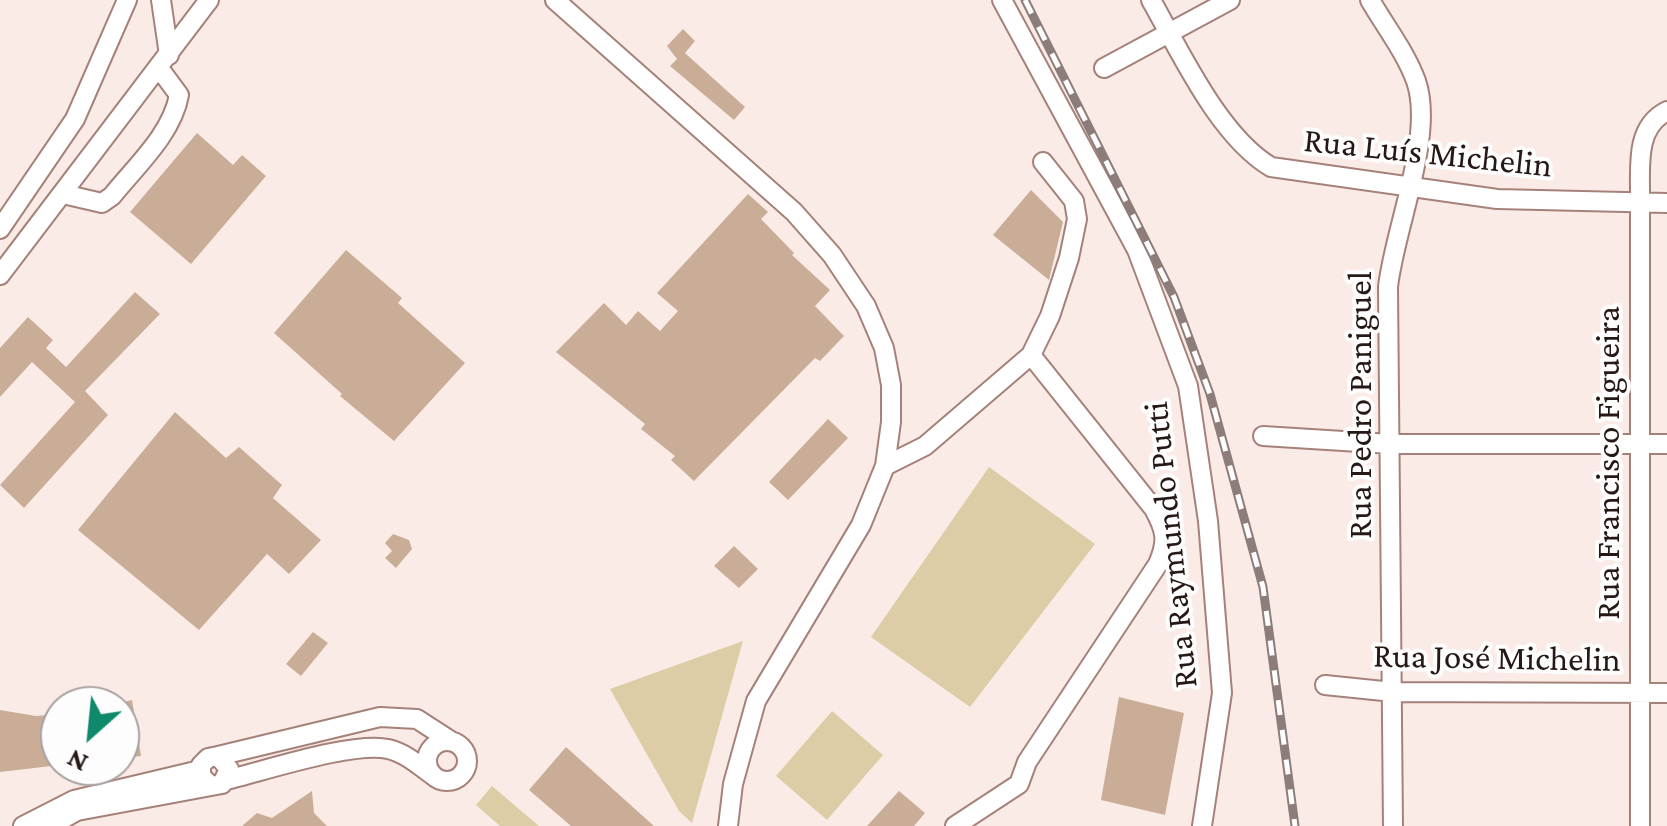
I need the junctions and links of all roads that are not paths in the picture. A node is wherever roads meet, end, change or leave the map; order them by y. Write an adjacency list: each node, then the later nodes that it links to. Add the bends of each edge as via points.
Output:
1 (127, 0): 18 (street, via 74,119)
2 (161, 0): 10 (street)
3 (209, 0): 10 (street)
4 (555, 0): 25 (street, via 794,212 832,255 884,348 891,385)
5 (1002, 0): 37 (street, Rua Raymundo Putti, via 1137,250 1188,386 1208,521 1222,693)
6 (1151, 0): 9 (street, Rua Luís Michelin)
7 (1230, 0): 9 (street)
8 (1370, 0): 14 (street, Rua Pedro Paniguel, via 1416,82 1420,108)
9 (1170, 34): 11 (street); 14 (street, Rua Luís Michelin, via 1230,134 1252,156 1293,172)
10 (164, 62): 15 (street); 15 (street, via 179,94 162,136 102,203)
11 (1104, 68)
12 (1667, 110): 17 (street, Rua Francisco Figueira, via 1643,135)
13 (1043, 162): 20 (street, via 1074,201 1076,219 1070,258)
14 (1410, 185): 17 (street, Rua Luís Michelin, via 1497,199); 22 (street, Rua Pedro Paniguel, via 1388,288)
15 (63, 194): 19 (street)
16 (1667, 203): 17 (street, Rua Luís Michelin)
17 (1640, 204): 23 (street, Rua Francisco Figueira)
18 (0, 229)
19 (0, 276)
20 (1032, 355): 25 (street, via 925,446); 36 (street, via 1154,509 1166,544 1027,762 1020,784)
21 (1263, 436): 22 (street)
22 (1391, 444): 23 (street); 27 (street, Rua Pedro Paniguel)
23 (1642, 444): 24 (street); 28 (street, Rua Francisco Figueira)
24 (1667, 444)
25 (885, 466): 35 (street, via 861,525 756,701)
26 (1325, 685): 27 (street, Rua José Michelin)
27 (1393, 692): 28 (street, Rua José Michelin); 38 (street, Rua Pedro Paniguel)
28 (1640, 694): 29 (street, Rua José Michelin); 39 (street, Rua Francisco Figueira)
29 (1667, 694)
30 (451, 741): 31 (street, via 417,719 380,717 218,756 230,769); 32 (street, via 428,752); 32 (street, via 466,753 467,767 453,780)
31 (212, 778): 32 (street, via 384,748); 33 (street, via 74,800); 34 (street, via 77,811)
32 (435, 778)
33 (24, 826)
34 (50, 826)
35 (728, 826)
36 (955, 826)
37 (1202, 826)
38 (1393, 826)
39 (1640, 826)

